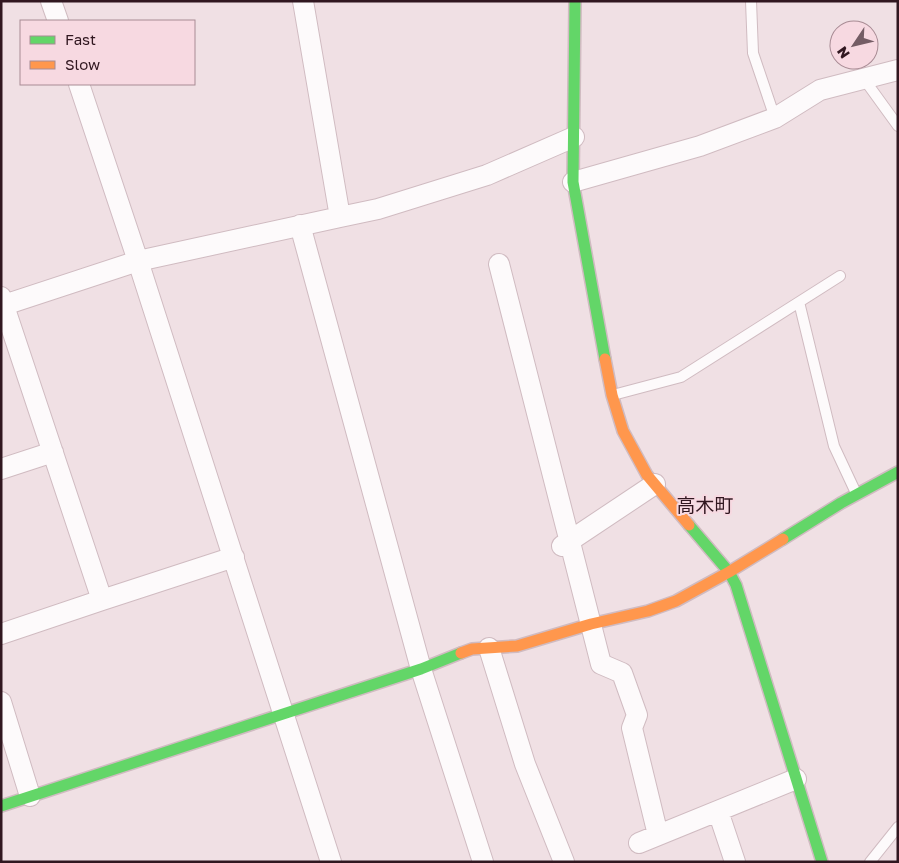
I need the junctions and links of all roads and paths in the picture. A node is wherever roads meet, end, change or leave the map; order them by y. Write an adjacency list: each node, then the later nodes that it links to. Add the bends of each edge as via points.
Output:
1 (51, 1): 5 (street)
2 (303, 1): 13 (street)
3 (575, 1): 11 (street)
4 (751, 1): 9 (lane, via 753,53)
5 (58, 20)
6 (898, 70): 7 (street)
7 (864, 79): 9 (street, via 820,90); 10 (lane)
8 (79, 85): 15 (street)
9 (775, 118): 12 (street, via 700,146)
10 (898, 126)
11 (574, 137): 12 (street); 13 (street, via 487,175 378,210)
12 (573, 182): 20 (street)
13 (340, 216): 14 (street)
14 (300, 225): 15 (street); 33 (street)
15 (138, 261): 19 (street); 27 (street)
16 (500, 264): 26 (street)
17 (840, 276): 18 (lane)
18 (798, 302): 20 (lane, via 681,378); 25 (lane, via 834,446)
19 (2, 303): 21 (street)
20 (612, 395): 24 (street, via 623,431)
21 (53, 452): 22 (street); 29 (street)
22 (1, 469)
23 (898, 472): 25 (street)
24 (655, 484): 26 (street); 28 (street)
25 (856, 494): 28 (street)
26 (566, 544): 30 (street)
27 (234, 557): 29 (street); 35 (street)
28 (728, 572): 30 (street, via 676,601); 36 (street, via 736,585)
29 (102, 600): 31 (street)
30 (591, 624): 32 (street, via 517,646); 41 (street, via 601,664 622,673 637,715 632,728)
31 (1, 634)
32 (489, 648): 33 (street, via 472,649); 45 (street, via 526,764)
33 (421, 669): 35 (street); 44 (street)
34 (1, 702): 37 (street)
35 (283, 713): 37 (street); 43 (street)
36 (796, 779): 39 (street); 47 (street)
37 (30, 796): 38 (street)
38 (1, 806)
39 (718, 811): 41 (street); 46 (street)
40 (898, 827): 48 (lane)
41 (658, 835): 42 (street)
42 (639, 843)
43 (331, 862)
44 (483, 862)
45 (564, 862)
46 (735, 862)
47 (822, 862)
48 (870, 862)

